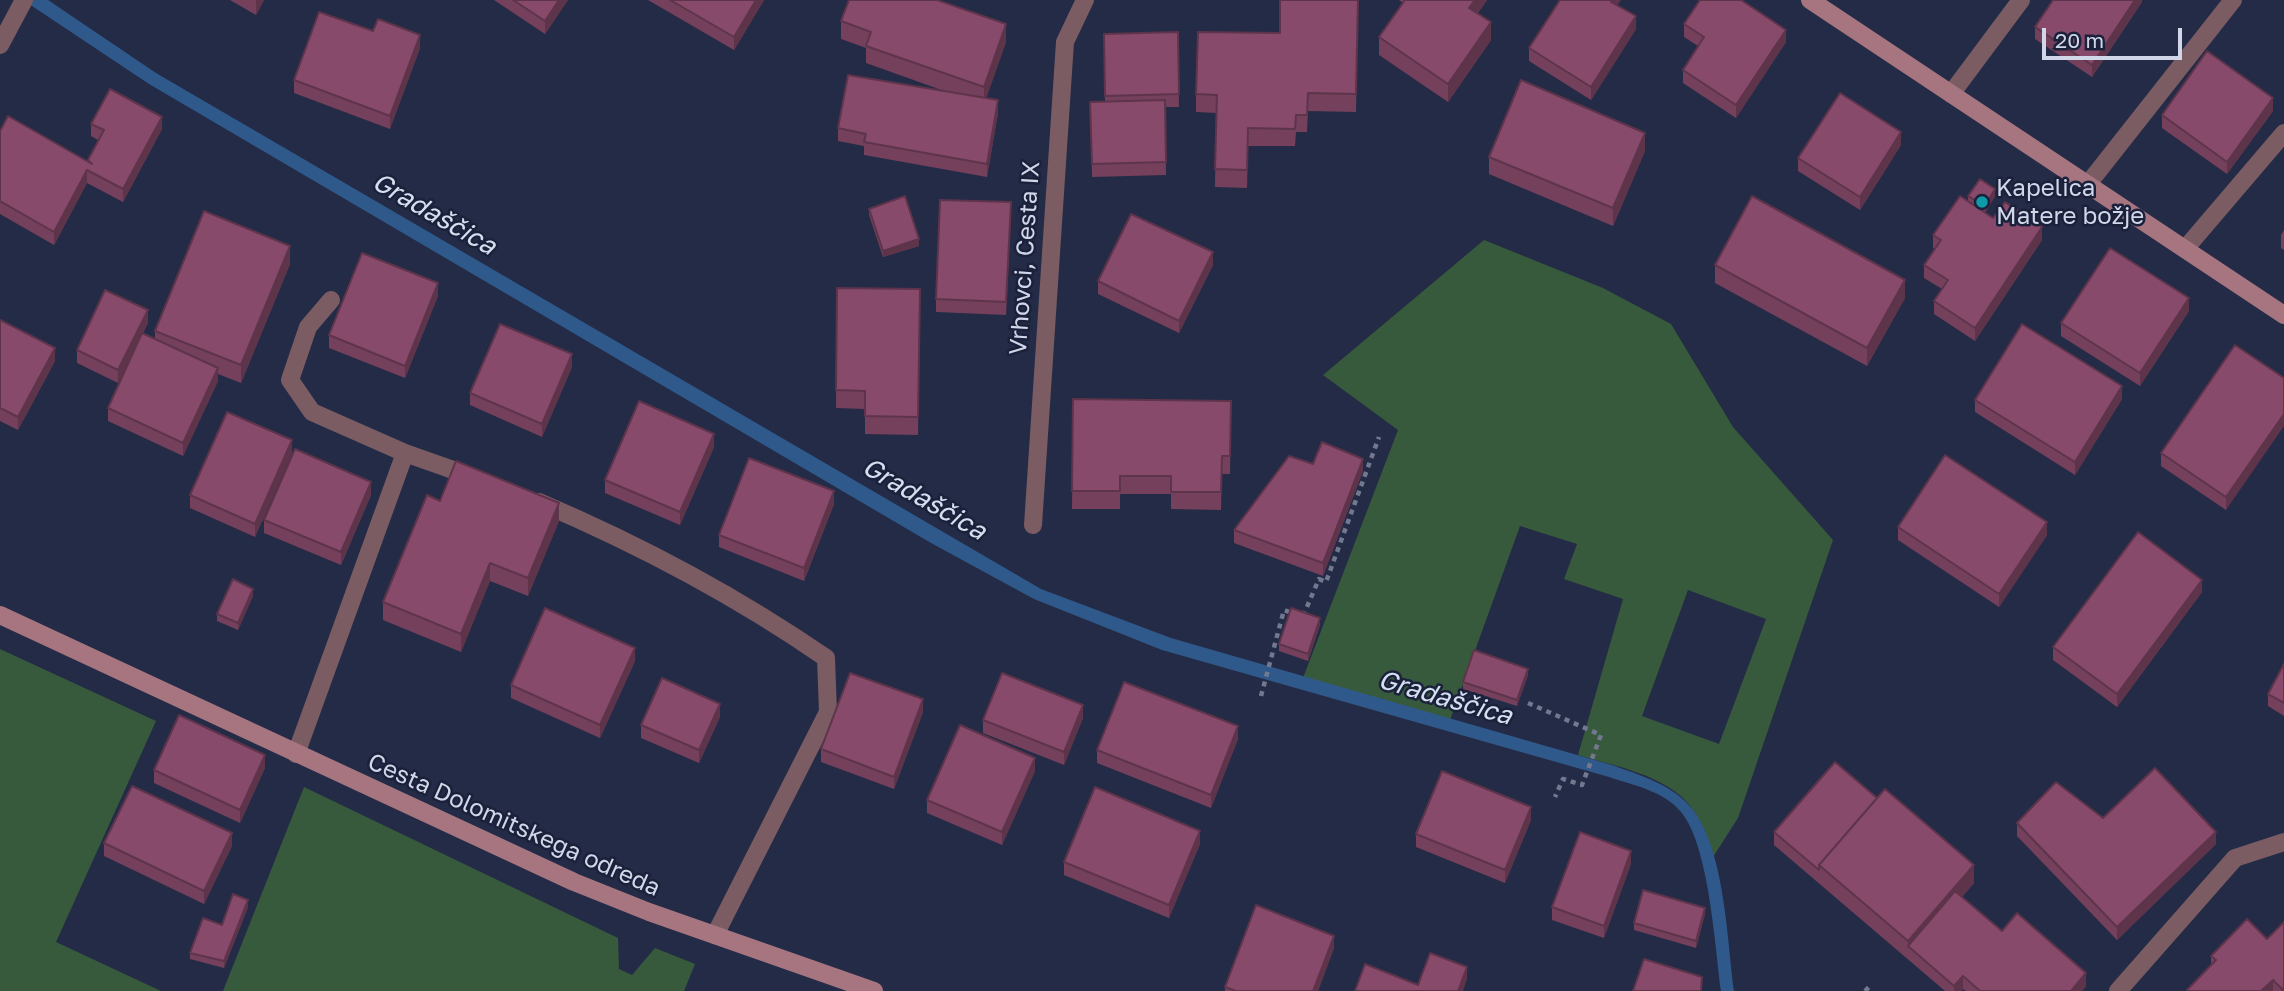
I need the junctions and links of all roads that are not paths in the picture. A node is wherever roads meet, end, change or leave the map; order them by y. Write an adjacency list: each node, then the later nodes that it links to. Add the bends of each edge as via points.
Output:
1 (1085, 0): 16 (street, Vrhovci, Cesta IX, via 1065,42)
2 (1810, 0): 7 (street)
3 (2021, 0): 7 (street)
4 (2233, 0): 9 (street)
5 (21, 5): 6 (street)
6 (0, 45)
7 (1951, 94): 9 (street)
8 (2284, 133): 10 (street)
9 (2088, 184): 10 (street)
10 (2185, 249): 12 (street)
11 (331, 300): 13 (street, via 308,327 290,380 312,412)
12 (2284, 315)
13 (405, 453): 14 (street); 18 (street)
14 (495, 485)
15 (520, 495): 20 (street, via 607,531 745,605 826,658 828,712)
16 (1033, 525)
17 (0, 615): 18 (street, Cesta Dolomitskega odreda)
18 (296, 754): 20 (street, Cesta Dolomitskega odreda, via 574,882)
19 (2284, 842): 22 (street, via 2235,858)
20 (715, 935): 21 (street, Cesta Dolomitskega odreda)
21 (874, 991)
22 (2118, 991)

